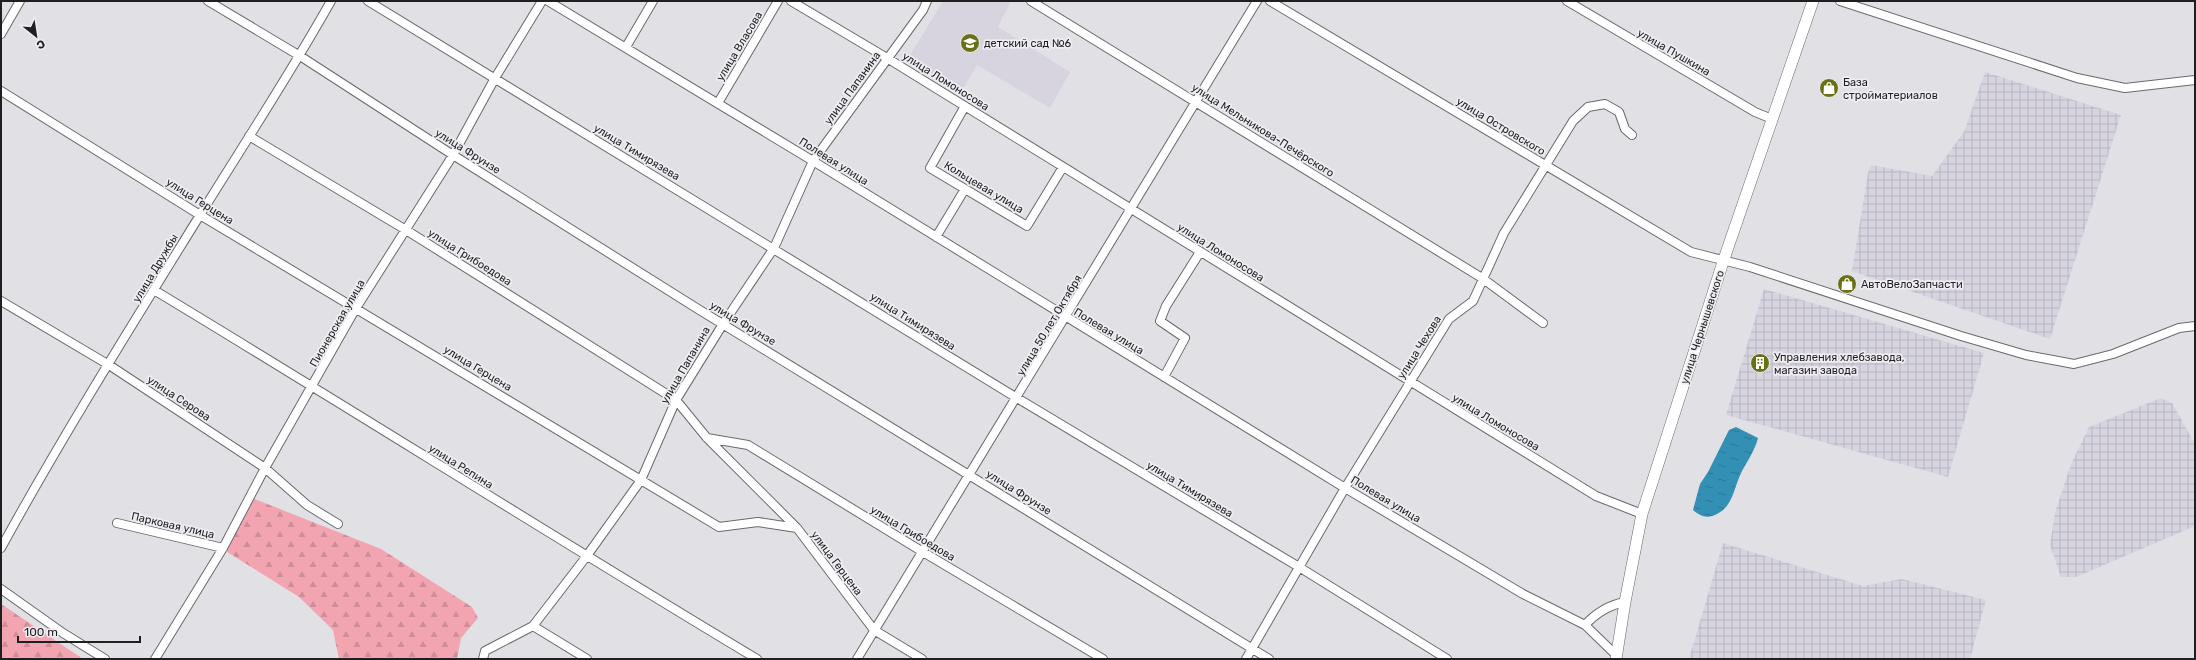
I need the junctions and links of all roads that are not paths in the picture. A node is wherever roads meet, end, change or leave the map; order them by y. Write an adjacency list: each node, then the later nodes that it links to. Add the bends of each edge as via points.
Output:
1 (20, 1): 17 (street)
2 (208, 1): 19 (street, улица Фрунзе)
3 (331, 1): 19 (street, улица Дружбы)
4 (368, 1): 21 (street, улица Тимирязева)
5 (542, 1): 21 (street, Пионерская улица)
6 (548, 1): 18 (street, Полевая улица)
7 (653, 1): 18 (street)
8 (778, 1): 25 (street, улица Власова)
9 (791, 1): 20 (street, улица Ломоносова)
10 (927, 1): 20 (street, улица Папанина, via 924,10)
11 (1031, 1): 24 (street, улица Мельникова-Печёрского)
12 (1257, 1): 24 (street, улица 50 лет Октября)
13 (1270, 1): 32 (street, улица Островского)
14 (1567, 1): 27 (street, улица Пушкина, via 1755,112)
15 (1813, 1): 27 (main road, улица Чернышевского)
16 (1840, 1): 22 (street, via 2077,78 2125,88)
17 (1, 34)
18 (626, 47): 25 (street, Полевая улица)
19 (300, 56): 29 (street, улица Дружбы); 30 (street, улица Фрунзе)
20 (888, 58): 26 (street, улица Ломоносова); 31 (street, улица Папанина)
21 (495, 78): 30 (street, Пионерская улица); 39 (street, улица Тимирязева)
22 (2195, 80)
23 (1, 91): 36 (street, улица Герцена)
24 (1196, 102): 35 (street, улица 50 лет Октября); 42 (street, улица Мельникова-Печёрского)
25 (718, 103): 31 (street, Полевая улица)
26 (965, 106): 33 (street, улица Ломоносова); 34 (street, Кольцевая улица, via 930,168)
27 (1772, 119): 41 (main road, улица Чернышевского)
28 (1632, 135): 32 (street, улица Чехова, via 1625,129 1619,112 1605,104 1588,107 1573,121)
29 (249, 136): 36 (street, улица Дружбы); 37 (street, улица Грибоедова)
30 (453, 156): 37 (street, Пионерская улица); 48 (street, улица Фрунзе)
31 (813, 161): 38 (street, Полевая улица); 39 (street, улица Папанина)
32 (1546, 166): 41 (street, улица Островского, via 1691,252); 42 (street, улица Чехова, via 1504,233)
33 (1063, 167): 34 (street, Кольцевая улица, via 1027,226); 35 (street, улица Ломоносова)
34 (965, 189): 38 (street)
35 (1131, 209): 40 (street, улица Ломоносова); 46 (street, улица 50 лет Октября)
36 (200, 215): 43 (street, улица Дружбы); 45 (street, улица Герцена)
37 (406, 230): 45 (street, Пионерская улица); 55 (street, улица Грибоедова)
38 (936, 237): 46 (street, Полевая улица)
39 (774, 248): 48 (street, улица Папанина); 54 (street, улица Тимирязева)
40 (1200, 252): 51 (street, via 1166,306 1160,321 1185,338); 52 (street, улица Ломоносова)
41 (1724, 259): 49 (street, улица Островского, via 1961,336 2026,355 2074,364 2113,354 2179,328); 61 (main road, улица Чернышевского)
42 (1482, 278): 47 (street, улица Мельникова-Печёрского); 52 (street, улица Чехова, via 1473,301 1449,319)
43 (154, 290): 50 (street, улица Дружбы); 53 (street, улица Репина)
44 (1, 301): 50 (street, улица Серова)
45 (356, 308): 53 (street, Пионерская улица); 59 (street, улица Герцена)
46 (1066, 318): 51 (street, Полевая улица); 54 (street, улица 50 лет Октября)
47 (1543, 323)
48 (723, 324): 55 (street, улица Папанина); 58 (street, улица Фрунзе)
49 (2195, 326)
50 (109, 365): 57 (street, улица Серова); 65 (street, улица Дружбы, via 36,484)
51 (1164, 377): 60 (street, Полевая улица)
52 (1410, 382): 60 (street, улица Чехова); 61 (street, улица Ломоносова, via 1596,496)
53 (313, 386): 57 (street, Пионерская улица); 68 (street, улица Репина)
54 (1017, 398): 58 (street, улица 50 лет Октября); 69 (street, улица Тимирязева)
55 (676, 400): 56 (street, улица Грибоедова); 59 (street, улица Папанина)
56 (707, 438): 64 (street, улица Грибоедова); 67 (street, улица Грибоедова, via 748,444)
57 (265, 468): 63 (street, улица Серова, via 307,505); 66 (street, Пионерская улица)
58 (971, 475): 67 (street, улица 50 лет Октября); 75 (street, улица Фрунзе)
59 (641, 480): 64 (street, улица Герцена, via 719,528 758,522); 68 (street, улица Папанина)
60 (1345, 488): 69 (street, улица Чехова); 72 (street, Полевая улица, via 1523,594)
61 (1642, 514): 71 (main road, улица Чернышевского)
62 (117, 523): 66 (street, Парковая улица)
63 (338, 524)
64 (797, 528): 74 (street, улица Герцена)
65 (1, 548)
66 (223, 548): 78 (street, Пионерская улица)
67 (923, 552): 74 (street, улица 50 лет Октября); 84 (street, улица Грибоедова)
68 (586, 557): 73 (street, улица Папанина); 81 (street, улица Репина)
69 (1299, 567): 75 (street, улица Чехова); 87 (street, улица Тимирязева)
70 (1, 588): 77 (street)
71 (1625, 602): 72 (street, via 1612,605 1594,615); 76 (main road, улица Чернышевского)
72 (1585, 625): 76 (street, Полевая улица)
73 (533, 626): 79 (street, улица Папанина, via 485,651); 80 (street)
74 (874, 630): 82 (street, улица 50 лет Октября); 83 (street, улица Герцена)
75 (1252, 649): 85 (street, улица Чехова); 86 (street, улица Фрунзе)
76 (1616, 657)
77 (105, 659)
78 (155, 659)
79 (483, 659)
80 (587, 659)
81 (757, 659)
82 (857, 659)
83 (922, 659)
84 (1103, 659)
85 (1246, 659)
86 (1269, 659)
87 (1447, 659)

